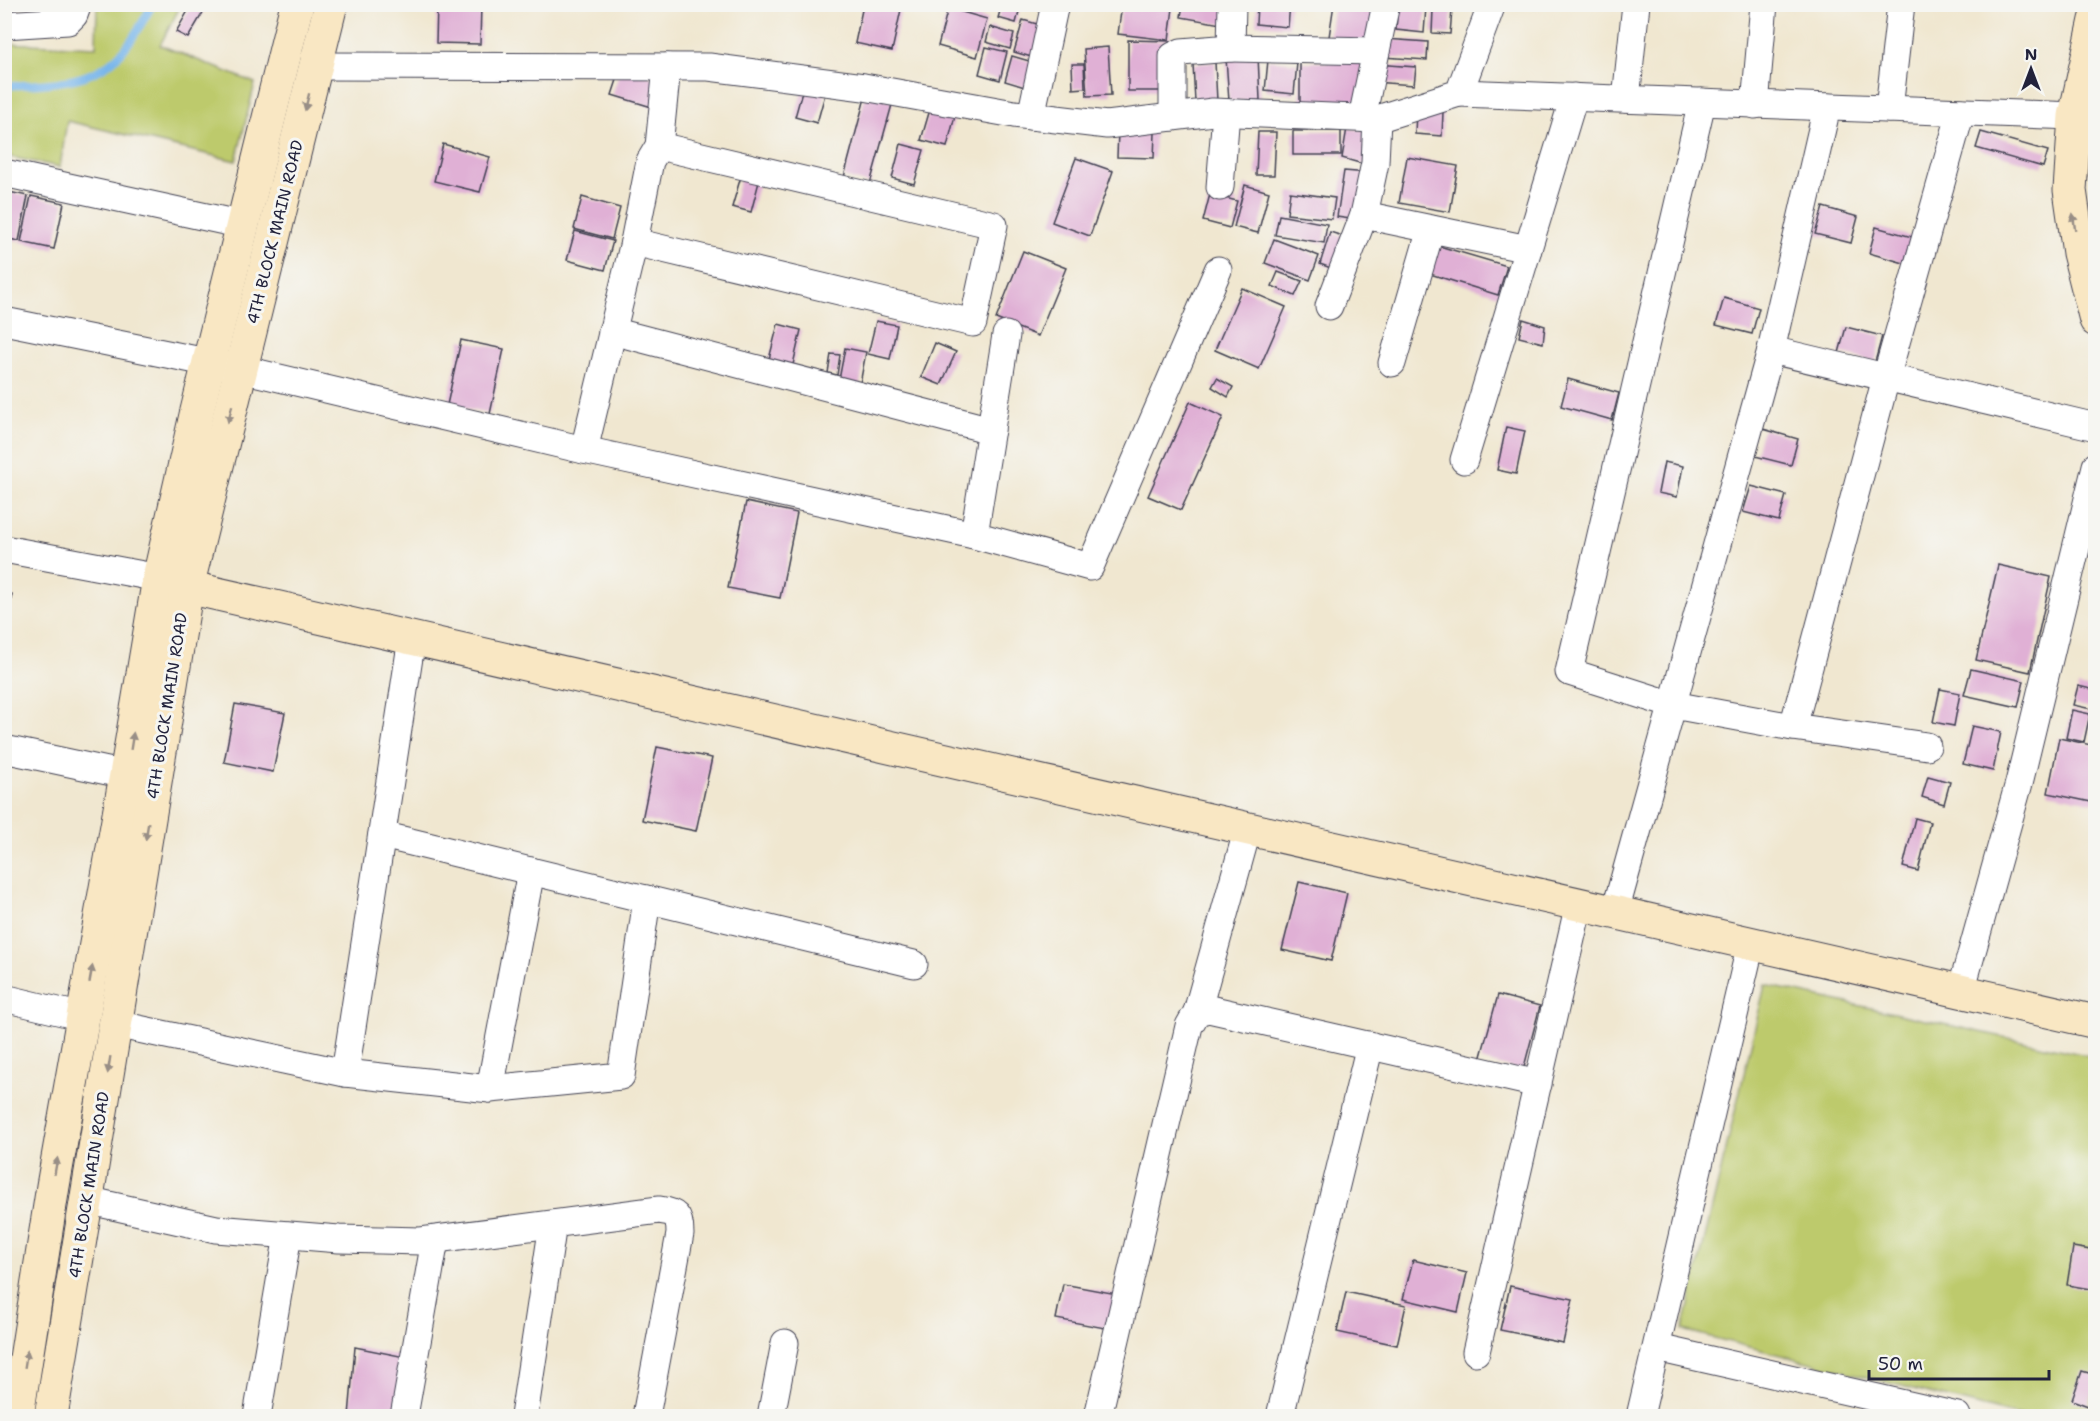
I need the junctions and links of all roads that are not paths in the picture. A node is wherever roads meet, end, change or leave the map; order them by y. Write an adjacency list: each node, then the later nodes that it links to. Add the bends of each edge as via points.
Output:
1 (78, 4): 12 (street, via 68,21)
2 (297, 4): 34 (street, 4TH BLOCK MAIN ROAD)
3 (331, 4): 15 (street, 4TH BLOCK MAIN ROAD)
4 (1055, 4): 26 (street)
5 (1232, 4): 13 (street)
6 (1386, 4): 14 (street)
7 (1492, 4): 17 (street)
8 (1636, 4): 19 (street)
9 (1764, 4): 21 (street)
10 (1901, 4): 23 (street)
11 (2096, 20): 27 (street)
12 (4, 25)
13 (1231, 48): 14 (street); 28 (street, via 1173,56)
14 (1376, 51): 29 (street)
15 (316, 66): 16 (street); 47 (street, 4TH BLOCK MAIN ROAD, one-way to 47)
16 (667, 67): 26 (street, via 709,67 864,87); 30 (street)
17 (1459, 93): 18 (street); 29 (street)
18 (1574, 97): 19 (street); 37 (street)
19 (1626, 99): 20 (street)
20 (1702, 102): 21 (street); 58 (street, via 1569,672)
21 (1755, 105): 22 (street)
22 (1827, 107): 23 (street); 44 (street)
23 (1888, 109): 24 (street)
24 (1961, 112): 27 (street); 48 (street)
25 (1226, 113): 28 (street); 29 (street); 32 (street)
26 (1031, 116): 28 (street, via 1107,125)
27 (2076, 116): 40 (street, one-way to 27, via 2079,253 2070,190)
28 (1173, 117)
29 (1369, 118): 33 (street, via 1375,163)
30 (659, 146): 36 (street, via 650,161); 36 (street, via 994,225 973,323)
31 (4, 173): 34 (street)
32 (1221, 187)
33 (1364, 215): 35 (street); 39 (street)
34 (243, 225): 45 (street, 4TH BLOCK MAIN ROAD)
35 (1431, 229): 37 (street); 46 (street)
36 (634, 242): 42 (street)
37 (1528, 249): 52 (street)
38 (1218, 270): 54 (street, via 1090,567)
39 (1329, 306)
40 (2096, 320)
41 (4, 321): 45 (street)
42 (612, 331): 50 (street); 51 (street)
43 (1006, 335): 50 (street)
44 (1771, 350): 48 (street); 58 (street)
45 (209, 362): 47 (street); 56 (street, 4TH BLOCK MAIN ROAD)
46 (1392, 363)
47 (241, 369): 51 (street); 56 (street, 4TH BLOCK MAIN ROAD, one-way to 56)
48 (1886, 378): 49 (street); 59 (street)
49 (2096, 427)
50 (991, 430): 54 (street)
51 (584, 450): 54 (street)
52 (1464, 460)
53 (2096, 466): 71 (street, via 2019,783)
54 (974, 535)
55 (4, 549): 56 (street)
56 (173, 583): 57 (street); 62 (street, 4TH BLOCK MAIN ROAD, one-way to 56); 76 (street, 4TH BLOCK MAIN ROAD, one-way to 76)
57 (412, 638): 63 (street); 64 (street)
58 (1673, 705): 59 (street); 68 (street)
59 (1793, 727): 60 (street)
60 (1927, 746)
61 (4, 749): 62 (street)
62 (126, 775): 74 (street, 4TH BLOCK MAIN ROAD, one-way to 62)
63 (1248, 828): 67 (street); 73 (street)
64 (382, 835): 65 (street); 78 (street)
65 (531, 871): 66 (street); 80 (street)
66 (647, 899): 70 (street); 80 (street, via 621,1076)
67 (1580, 904): 68 (street); 79 (street)
68 (1615, 912): 69 (street)
69 (1751, 943): 71 (street); 86 (street)
70 (914, 964)
71 (1961, 991): 75 (street)
72 (4, 998): 74 (street)
73 (1197, 1012): 77 (street, via 1209,1009); 95 (street, via 1189,1026)
74 (83, 1017): 88 (street, 4TH BLOCK MAIN ROAD, one-way to 74, via 52,1186)
75 (2096, 1022)
76 (115, 1024): 78 (street); 81 (street, 4TH BLOCK MAIN ROAD, one-way to 81)
77 (1370, 1045): 79 (street); 96 (street)
78 (345, 1073): 80 (street)
79 (1538, 1084): 87 (street)
80 (490, 1089)
81 (86, 1200): 83 (street, via 216,1229); 89 (street, 4TH BLOCK MAIN ROAD)
82 (553, 1224): 84 (street); 92 (street); 93 (street, via 658,1210 676,1215 680,1223)
83 (288, 1235): 84 (street); 90 (street)
84 (435, 1240): 91 (street)
85 (785, 1343): 94 (street)
86 (1657, 1348): 97 (street); 98 (street)
87 (1476, 1352)
88 (17, 1416)
89 (51, 1416)
90 (257, 1416)
91 (404, 1416)
92 (524, 1416)
93 (646, 1416)
94 (771, 1416)
95 (1098, 1416)
96 (1280, 1416)
97 (1640, 1416)
98 (1957, 1416)

